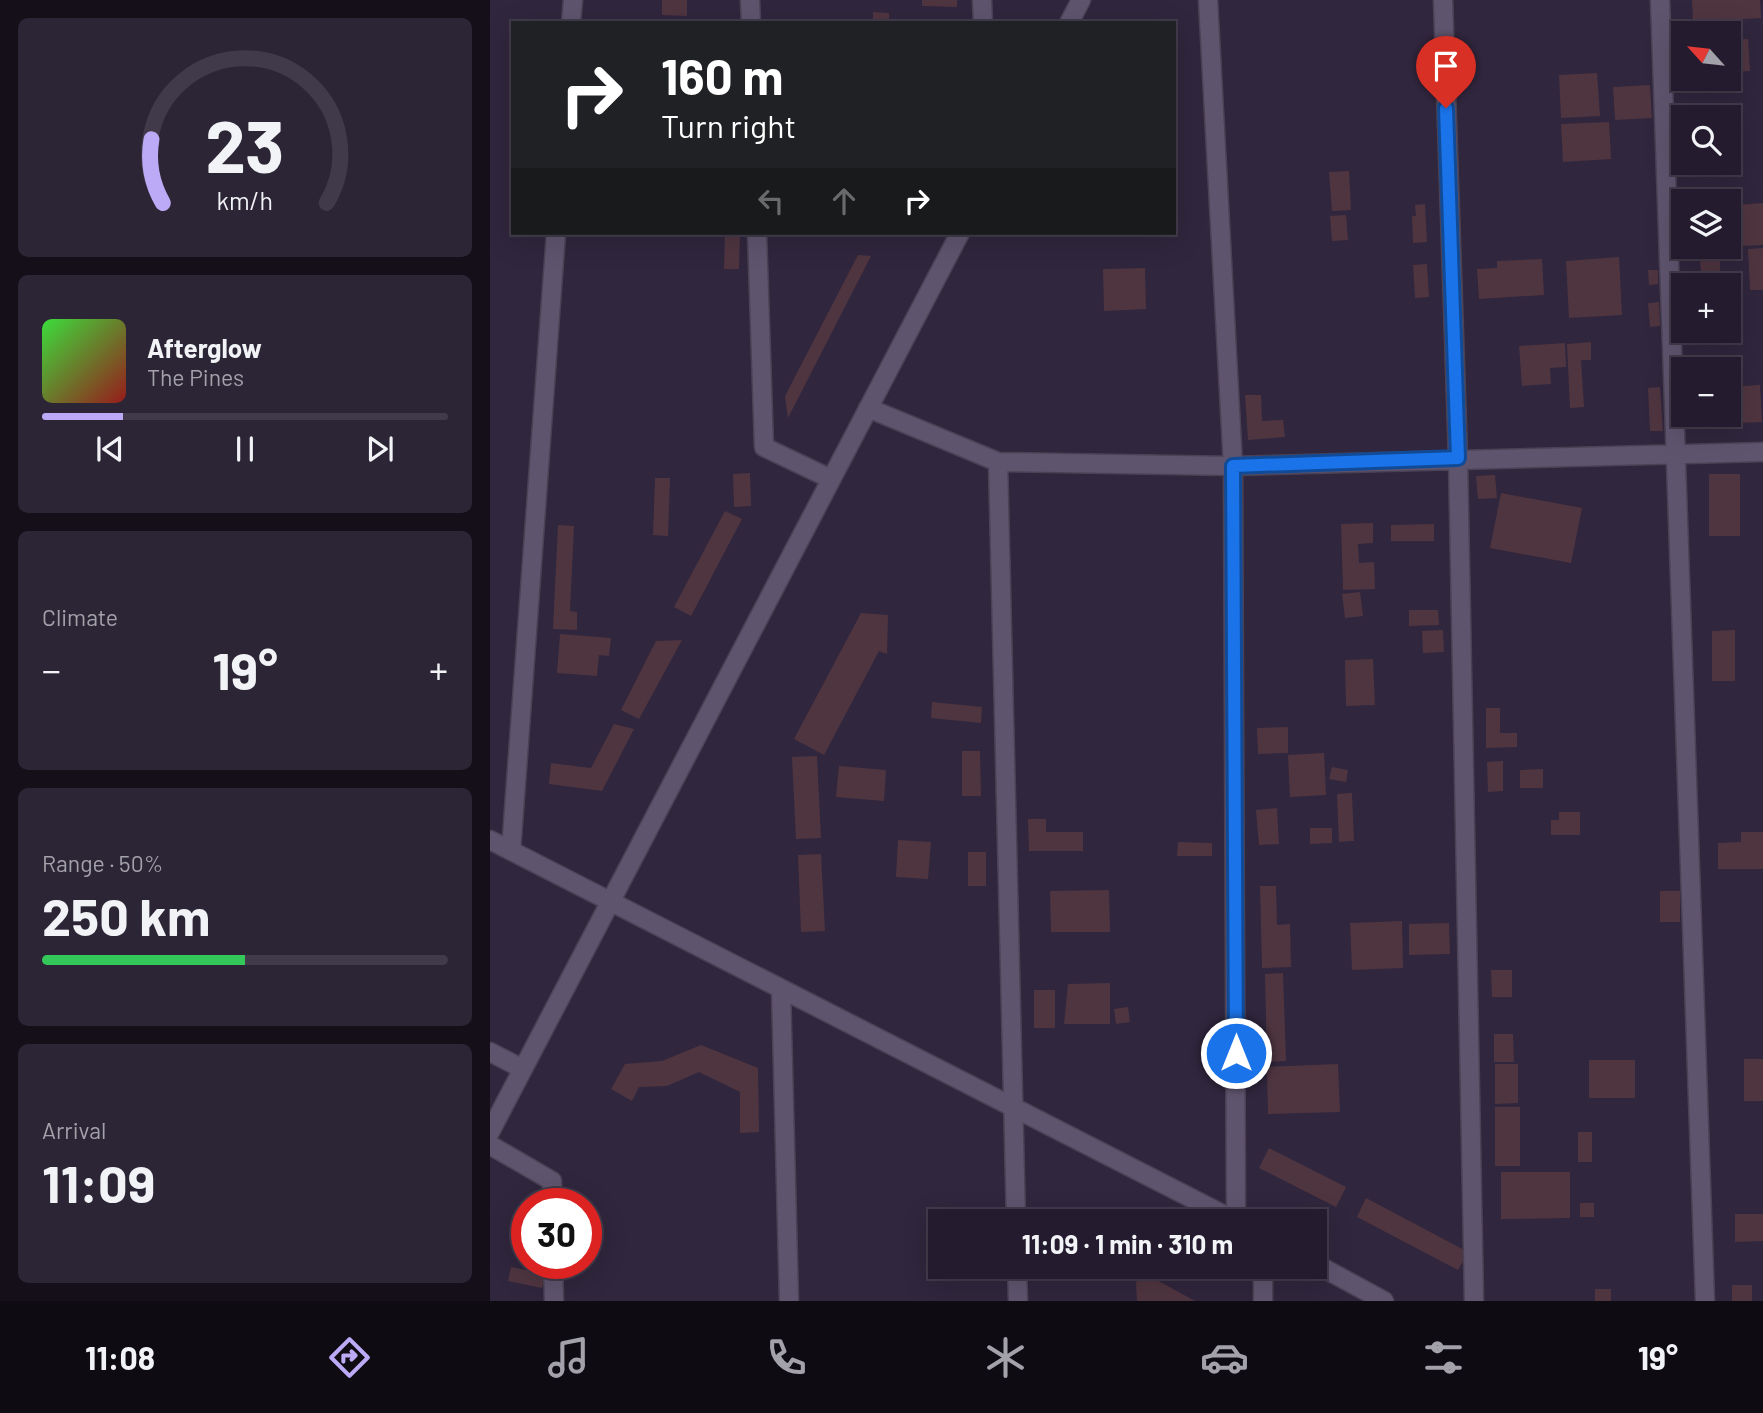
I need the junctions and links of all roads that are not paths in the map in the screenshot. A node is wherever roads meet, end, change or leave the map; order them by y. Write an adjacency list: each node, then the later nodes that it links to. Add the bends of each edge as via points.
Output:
1 (573, 0): 8 (street)
2 (750, 0): 9 (street)
3 (982, 0): 10 (street)
4 (1081, 0): 11 (street)
5 (1208, 0): 20 (street)
6 (1443, 0): 18 (street)
7 (1660, 0): 17 (street)
8 (571, 21)
9 (751, 21)
10 (983, 21)
11 (1070, 21)
12 (556, 235): 23 (street)
13 (757, 235): 21 (street, via 764,446)
14 (959, 235): 15 (street)
15 (868, 408): 19 (street); 21 (street)
16 (1763, 452): 17 (street)
17 (1675, 454): 18 (street); 45 (street)
18 (1458, 458): 20 (street); 44 (street)
19 (998, 463): 20 (street); 28 (street)
20 (1233, 466): 34 (street)
21 (831, 479): 24 (street)
22 (490, 840): 23 (street)
23 (511, 851): 24 (street)
24 (610, 902): 25 (street); 27 (street)
25 (781, 989): 28 (street); 40 (street)
26 (490, 1052): 27 (street)
27 (523, 1069): 29 (street)
28 (1013, 1107): 32 (street); 33 (street)
29 (490, 1132)
30 (490, 1145): 31 (street, via 552,1181)
31 (552, 1188)
32 (1016, 1209)
33 (1213, 1209)
34 (1237, 1209)
35 (1327, 1270): 43 (street)
36 (553, 1279): 39 (street)
37 (1017, 1279): 41 (street)
38 (1263, 1279): 42 (street)
39 (554, 1301)
40 (789, 1301)
41 (1018, 1301)
42 (1262, 1301)
43 (1384, 1301)
44 (1474, 1301)
45 (1705, 1301)

